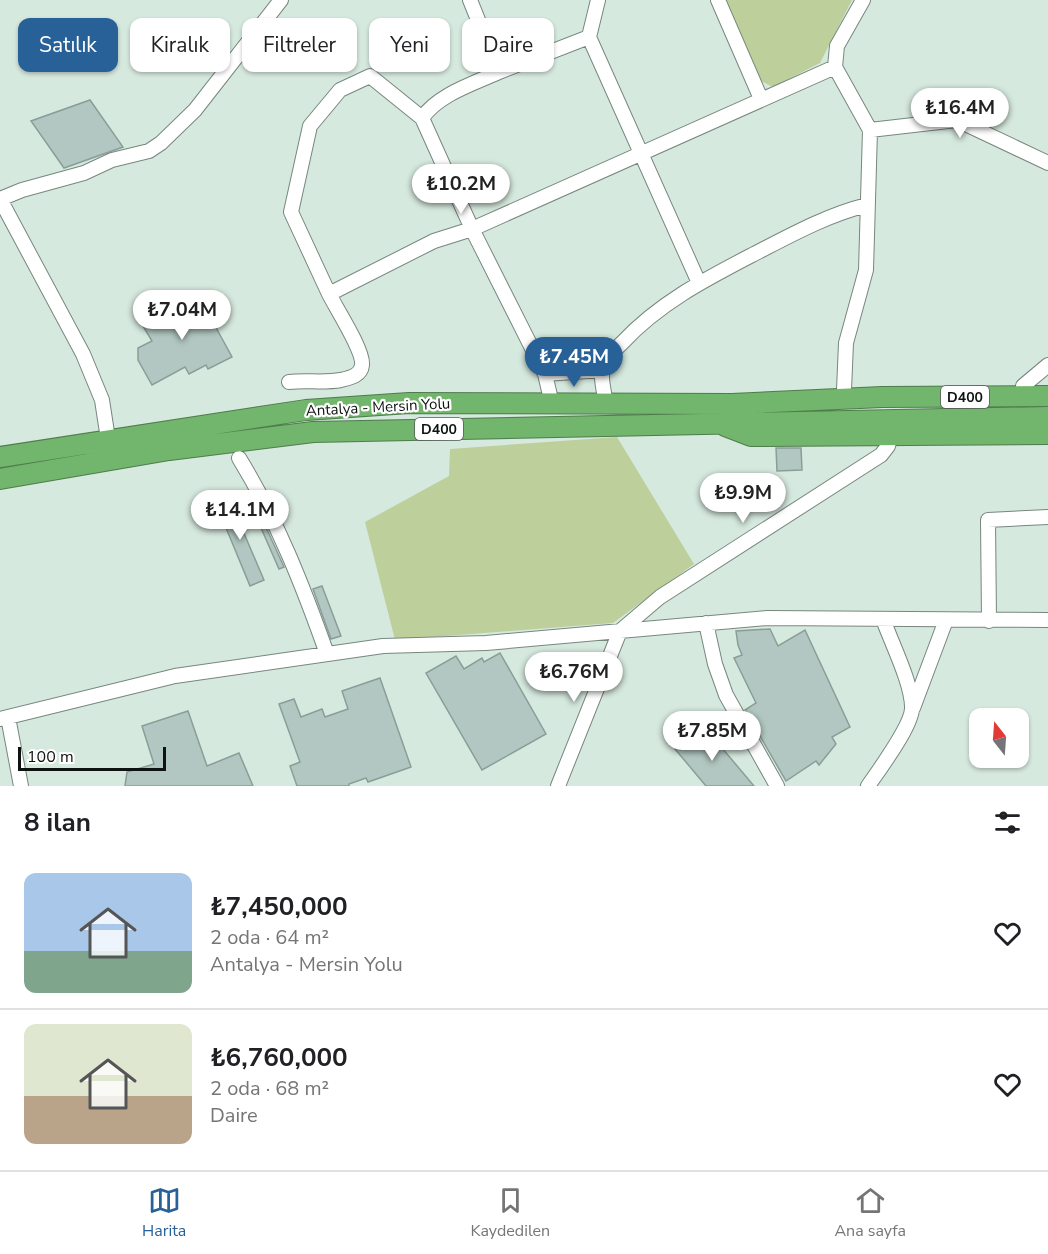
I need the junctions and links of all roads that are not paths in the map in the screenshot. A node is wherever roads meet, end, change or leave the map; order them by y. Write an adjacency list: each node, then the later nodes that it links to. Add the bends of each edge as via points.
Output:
1 (281, 0): 16 (street, via 195,110 155,147)
2 (470, 0): 6 (street)
3 (598, 0): 7 (street)
4 (718, 0): 11 (street)
5 (863, 0): 9 (street, via 837,45)
6 (477, 18)
7 (589, 36): 8 (street); 14 (street)
8 (554, 50)
9 (835, 67): 11 (street); 13 (street)
10 (499, 72): 12 (street, via 440,100)
11 (761, 99): 14 (street)
12 (422, 118): 18 (street); 20 (street, via 370,76 340,90 309,126 291,212)
13 (870, 130): 15 (street, via 957,120); 17 (street)
14 (642, 154): 18 (street); 19 (street)
15 (1048, 163)
16 (0, 199): 35 (street, via 83,354 102,400)
17 (867, 205): 19 (street, via 808,226); 27 (street, via 866,270 846,343)
18 (472, 229): 20 (street, via 434,241); 23 (street)
19 (699, 283): 22 (street, via 656,310 606,360)
20 (329, 294): 24 (street, via 358,347 361,370 338,380)
21 (1048, 365): 26 (street)
22 (602, 370): 23 (street); 29 (street)
23 (545, 374): 31 (street)
24 (289, 382)
25 (1048, 385): 26 (highway)
26 (1023, 386): 27 (highway)
27 (844, 390): 30 (highway)
28 (1048, 396): 30 (highway, Antalya - Mersin Yolu / D400, via 882,397)
29 (606, 404): 30 (highway, Antalya - Mersin Yolu / D400); 31 (highway, Antalya - Mersin Yolu / D400)
30 (732, 404)
31 (552, 405): 35 (highway, Antalya - Mersin Yolu / D400, via 409,403 306,410)
32 (1048, 417): 33 (highway, Antalya - Mersin Yolu / D400)
33 (886, 428): 34 (highway); 38 (highway, Antalya - Mersin Yolu / D400, via 717,423 313,432 169,450); 45 (street, via 888,446 880,455 660,597)
34 (1048, 434)
35 (108, 439): 36 (highway, Antalya - Mersin Yolu / D400)
36 (0, 457)
37 (239, 458): 46 (street, via 278,528)
38 (0, 479)
39 (1048, 517): 43 (street, via 988,519)
40 (883, 619): 41 (street); 44 (street, via 767,618); 47 (street, via 908,685)
41 (946, 620): 43 (street); 47 (street)
42 (1048, 620): 43 (street)
43 (989, 621)
44 (705, 623): 45 (street); 51 (street, via 726,696)
45 (620, 631): 46 (street, via 486,643 383,646); 50 (street)
46 (327, 654): 48 (street, via 175,676)
47 (912, 710): 52 (street, via 904,730)
48 (4, 718): 49 (street)
49 (21, 786)
50 (558, 786)
51 (777, 786)
52 (868, 786)

